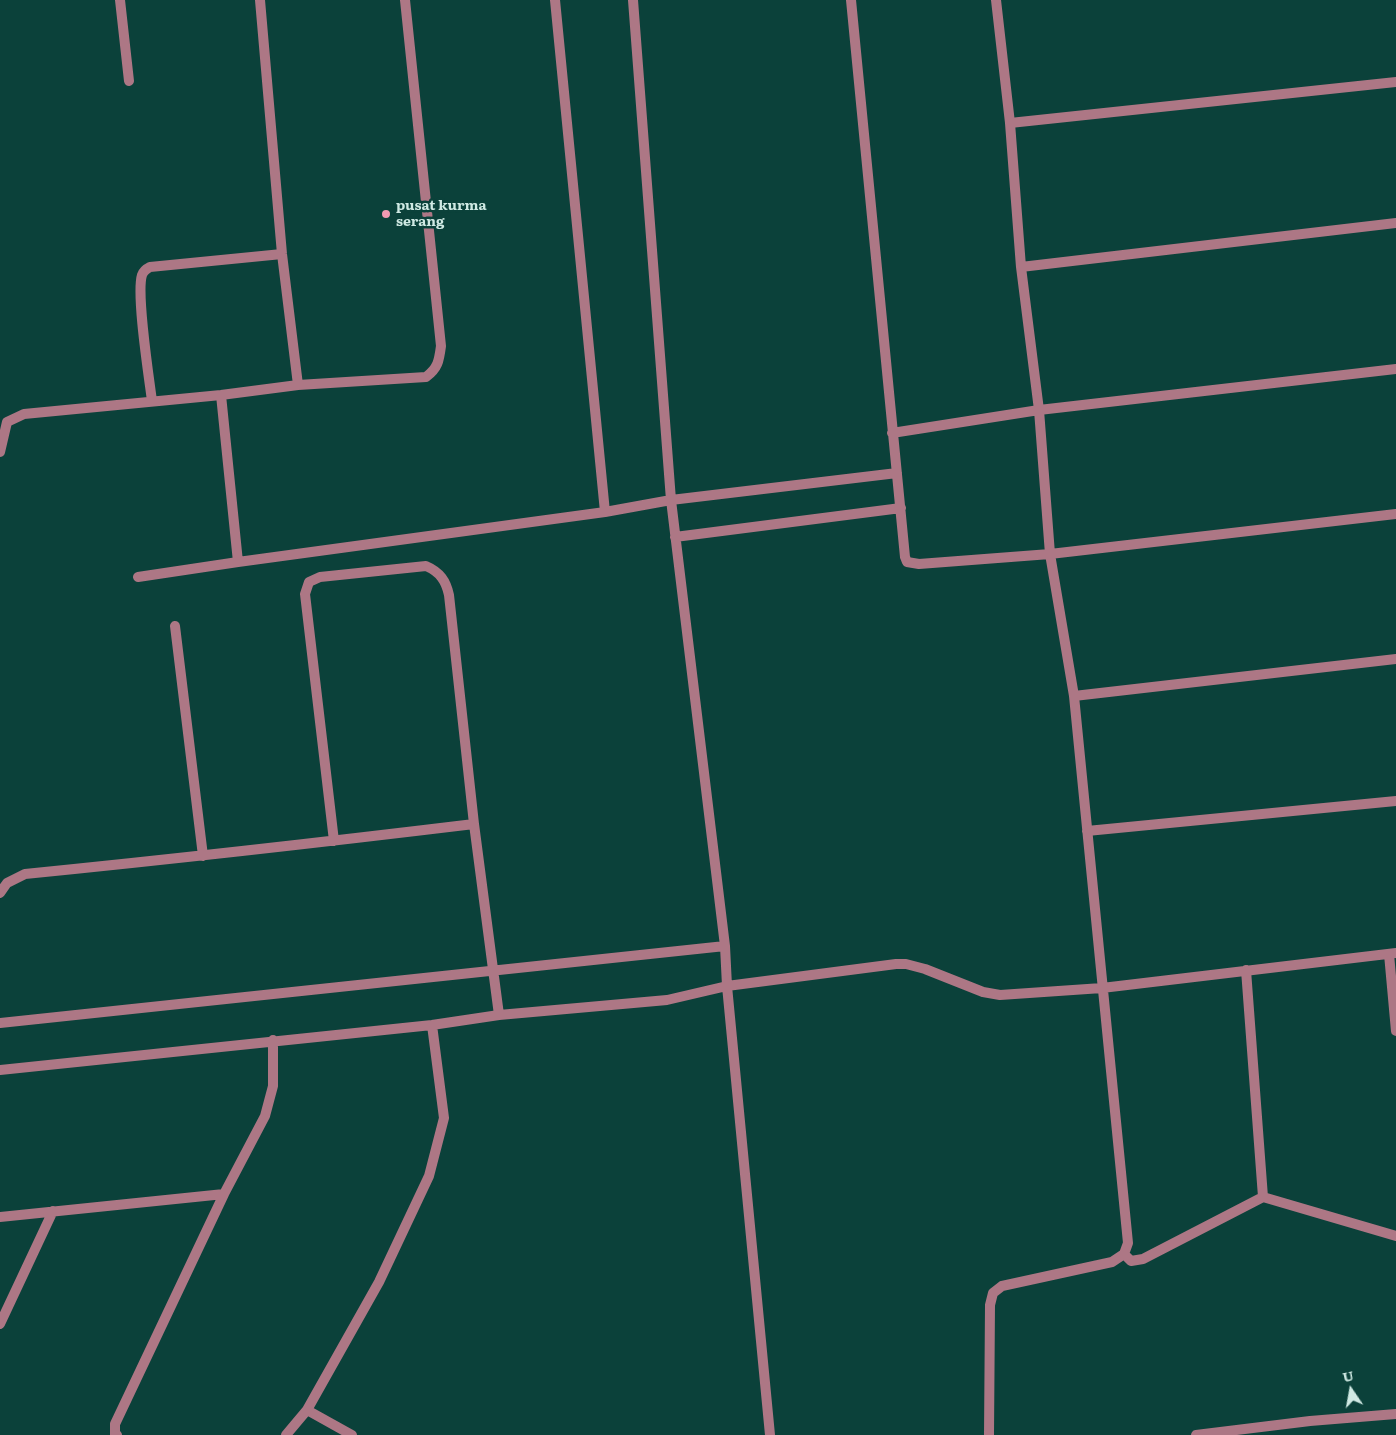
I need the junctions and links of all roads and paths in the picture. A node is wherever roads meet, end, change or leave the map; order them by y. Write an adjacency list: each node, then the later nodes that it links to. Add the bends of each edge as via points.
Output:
1 (120, 0): 8 (street)
2 (260, 0): 12 (street)
3 (405, 0): 15 (street, via 441,346 438,365 426,377)
4 (555, 0): 24 (street)
5 (633, 0): 22 (street)
6 (851, 0): 19 (street)
7 (996, 0): 10 (street)
8 (129, 82)
9 (1396, 82): 10 (street)
10 (1010, 123): 13 (street)
11 (1396, 223): 13 (street)
12 (282, 254): 15 (street); 17 (street, via 150,267 143,273 142,310)
13 (1021, 267): 18 (street)
14 (1396, 370): 18 (street)
15 (298, 385): 16 (street)
16 (221, 395): 17 (street); 28 (street)
17 (152, 401): 20 (street, via 15,417 7,422)
18 (1038, 410): 19 (street); 27 (street)
19 (892, 433): 21 (street)
20 (0, 452)
21 (897, 473): 22 (street); 23 (street)
22 (671, 500): 24 (street); 26 (street)
23 (901, 508): 26 (street); 27 (street, via 904,557 912,564)
24 (605, 512): 28 (street)
25 (1396, 514): 27 (street)
26 (675, 537): 39 (street)
27 (1050, 554): 32 (street)
28 (238, 562): 29 (street)
29 (138, 576)
30 (175, 626): 37 (street)
31 (1396, 659): 32 (street)
32 (1074, 696): 35 (street)
33 (1396, 801): 35 (street)
34 (474, 824): 36 (street); 36 (street, via 446,581 426,566 320,577 309,582 305,594); 42 (street)
35 (1087, 832): 44 (street)
36 (334, 841): 37 (street)
37 (203, 856): 38 (street, via 25,874)
38 (0, 892)
39 (725, 946): 42 (street); 43 (street)
40 (1392, 954): 41 (street); 48 (street)
41 (1246, 970): 44 (street); 52 (street)
42 (492, 972): 45 (street); 46 (street)
43 (727, 986): 44 (street, via 906,964 1000,995); 45 (street, via 667,1000); 63 (street)
44 (1102, 988): 56 (street, via 1128,1243)
45 (499, 1015): 47 (street)
46 (0, 1023)
47 (432, 1025): 49 (street); 58 (street, via 444,1118 429,1176 379,1282)
48 (1396, 1031)
49 (273, 1040): 50 (street); 51 (street, via 273,1086 265,1116)
50 (0, 1070)
51 (224, 1194): 53 (street); 60 (street, via 115,1424)
52 (1263, 1197): 55 (street); 56 (street, via 1143,1259 1131,1261)
53 (53, 1211): 54 (street); 57 (street)
54 (0, 1217)
55 (1396, 1236)
56 (1124, 1254): 64 (street, via 1112,1262 1002,1286 993,1293 990,1305)
57 (0, 1324)
58 (307, 1410): 61 (street); 62 (street)
59 (1396, 1414): 65 (street)
60 (117, 1435)
61 (286, 1435)
62 (352, 1435)
63 (770, 1435)
64 (989, 1435)
65 (1196, 1435)

